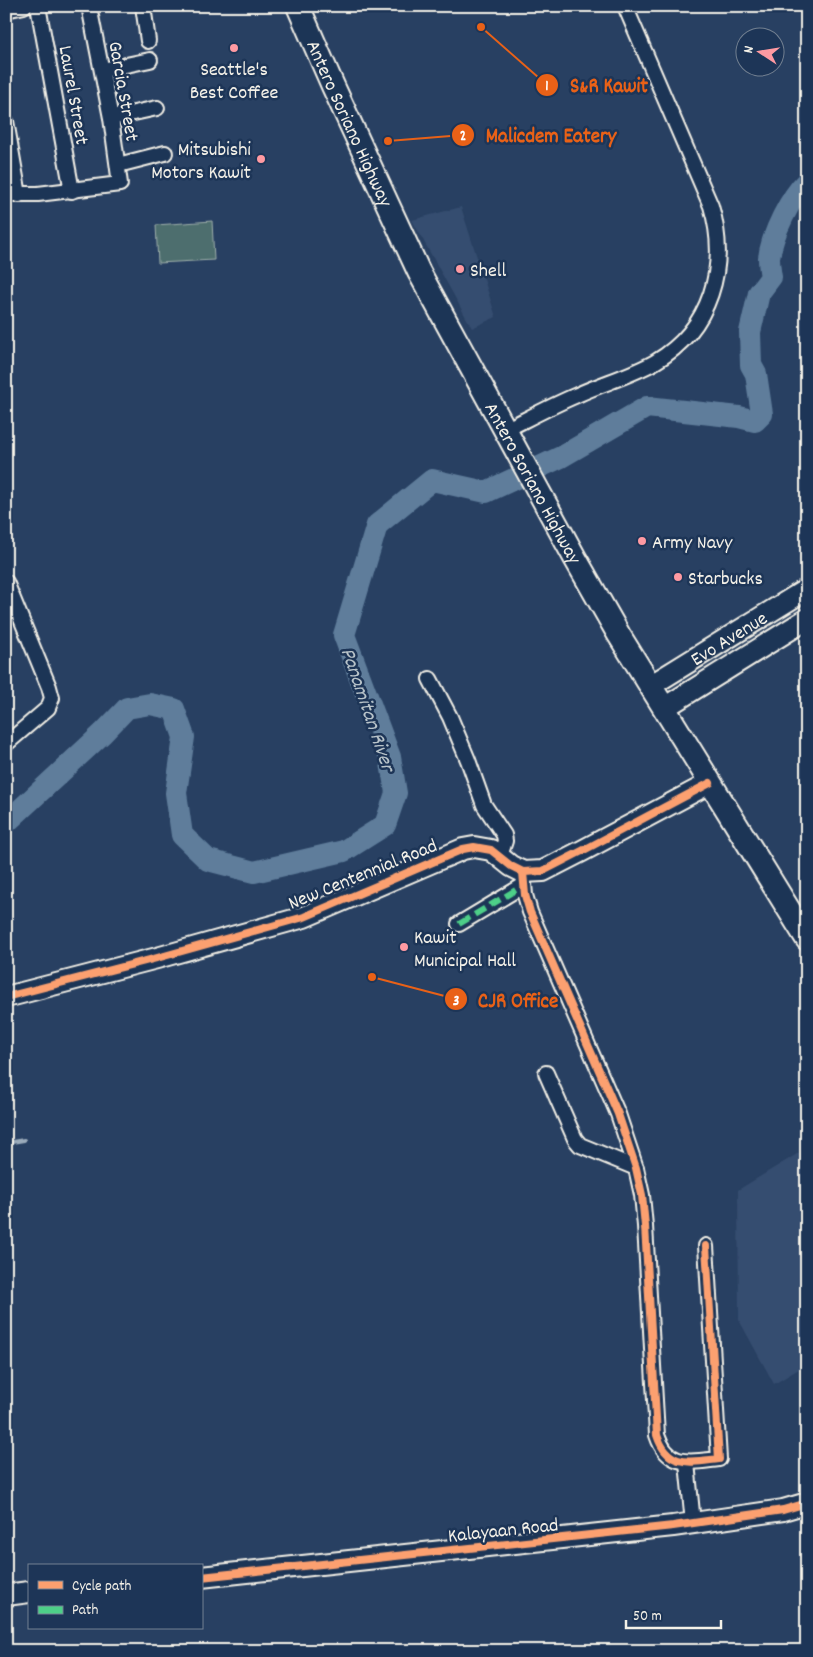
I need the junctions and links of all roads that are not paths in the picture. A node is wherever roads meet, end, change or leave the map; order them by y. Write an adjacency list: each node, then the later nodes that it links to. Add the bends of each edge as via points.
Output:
1 (24, 6): 7 (street)
2 (38, 6): 16 (street, Laurel Street)
3 (89, 6): 10 (street, Garcia Street)
4 (142, 6): 8 (street)
5 (298, 6): 18 (main road, Antero Soriano Highway, via 419,272)
6 (625, 6): 18 (street, via 711,206 719,248 714,284 693,328 663,357)
7 (6, 10)
8 (148, 41)
9 (150, 60): 10 (street)
10 (102, 70): 12 (street, Garcia Street)
11 (157, 108): 12 (street)
12 (111, 118): 15 (street, Garcia Street)
13 (6, 121): 17 (street)
14 (165, 153): 15 (street)
15 (118, 165): 16 (street, Garcia Street, via 120,184)
16 (72, 191): 17 (street)
17 (12, 195)
18 (505, 430): 23 (main road, Antero Soriano Highway, via 594,593)
19 (6, 582): 25 (street, via 52,698 48,708)
20 (807, 589): 23 (street, Evo Avenue)
21 (807, 619): 24 (street, Evo Avenue)
22 (430, 679): 27 (street, via 465,752 484,805 504,835)
23 (650, 686): 24 (main road, Antero Soriano Highway)
24 (664, 708): 26 (main road, Antero Soriano Highway)
25 (6, 744)
26 (710, 783): 28 (street); 30 (main road, Antero Soriano Highway)
27 (500, 856): 28 (street, New Centennial Road); 31 (street, New Centennial Road, via 483,848 463,849 304,917)
28 (524, 879): 29 (street); 33 (street, via 530,912 618,1114)
29 (459, 924)
30 (805, 932)
31 (6, 997)
32 (546, 1073): 33 (street, via 580,1145)
33 (636, 1168): 35 (street, via 645,1226 657,1435 665,1452)
34 (706, 1246): 35 (street, via 720,1459)
35 (686, 1462): 37 (street)
36 (807, 1503): 37 (street, Kalayaan Road, via 784,1510)
37 (693, 1523): 38 (street, Kalayaan Road)
38 (202, 1577)
39 (28, 1592): 40 (street)
40 (6, 1594)

